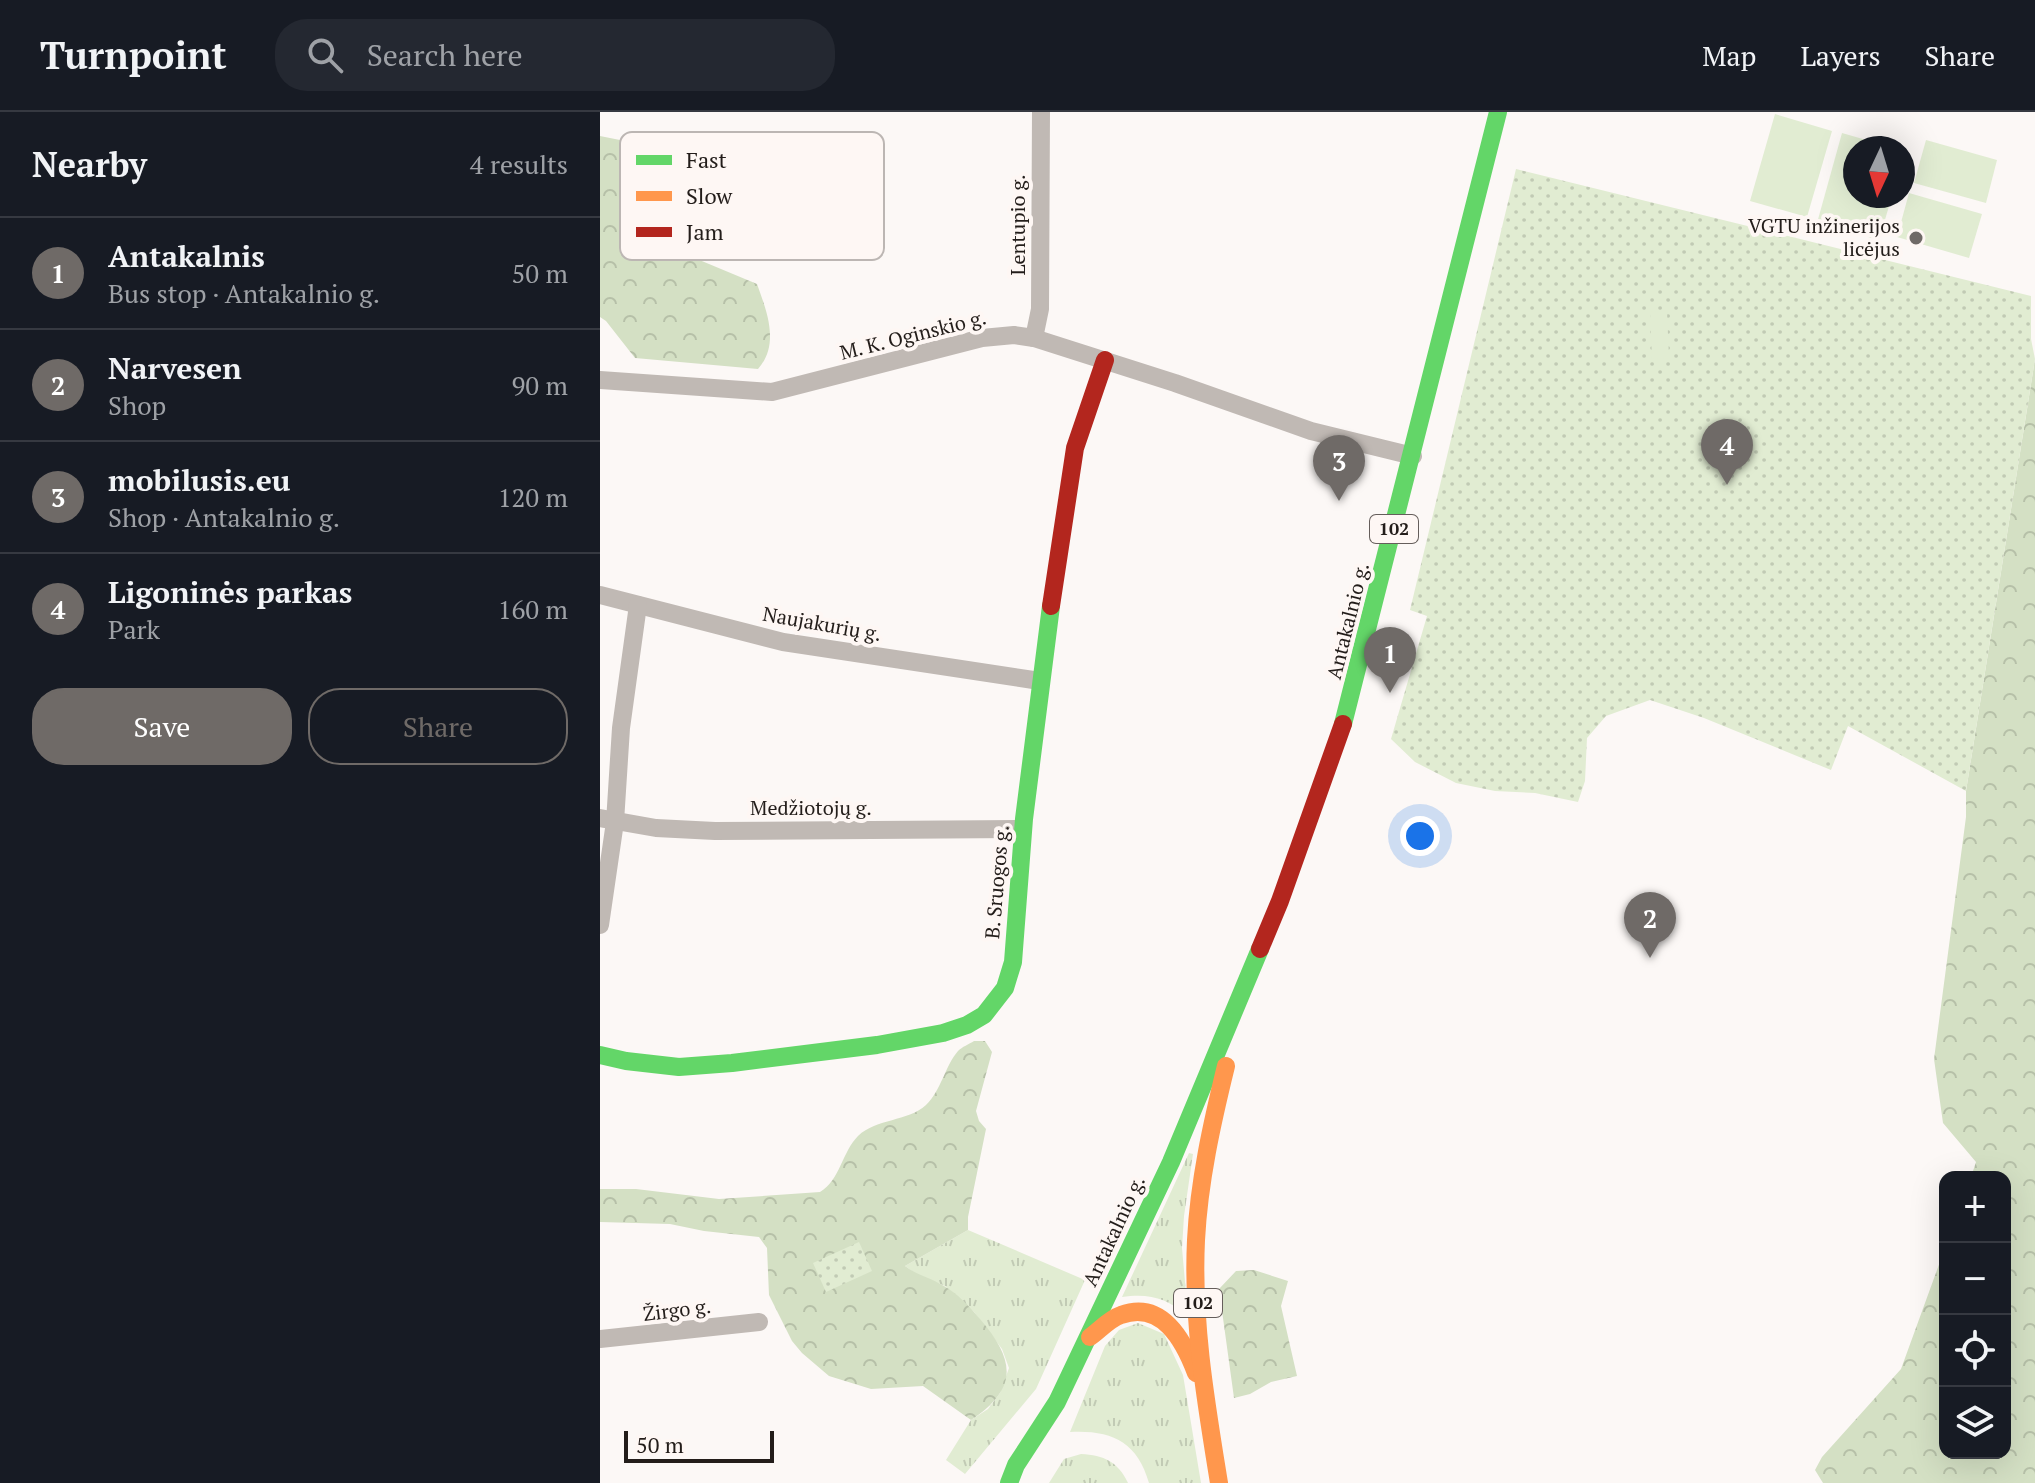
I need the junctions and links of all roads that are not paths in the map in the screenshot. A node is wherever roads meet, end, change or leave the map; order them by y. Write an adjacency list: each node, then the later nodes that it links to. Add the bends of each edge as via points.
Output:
1 (1041, 112): 3 (street, Lentupio g., via 1040,309)
2 (1498, 112): 6 (main road, Antakalnio g. / 102)
3 (1034, 338): 4 (street, M. K. Oginskio g.); 5 (street, M. K. Oginskio g., via 982,338 772,392)
4 (1105, 360): 6 (street, M. K. Oginskio g., via 1311,431); 9 (main road, B. Sruogos g., via 1075,448)
5 (600, 380)
6 (1413, 456): 13 (main road, Antakalnio g. / 102, via 1338,743)
7 (600, 595): 8 (street, Naujakurių g.)
8 (638, 605): 9 (street, Naujakurių g., via 783,642); 10 (street)
9 (1040, 681): 11 (main road, B. Sruogos g.)
10 (607, 820): 11 (street, Medžiotojų g., via 715,831); 12 (street)
11 (1023, 829): 14 (main road, B. Sruogos g., via 1013,962 995,1003 967,1025 902,1042 732,1063 679,1067)
12 (600, 925)
13 (1262, 947): 17 (main road, Antakalnio g. / 102, via 1171,1162); 18 (main road, Antakalnio g. / 102, via 1234,1033 1198,1206)
14 (600, 1055)
15 (759, 1322): 16 (street, Žirgo g.)
16 (600, 1339)
17 (1085, 1341): 18 (main road, via 1122,1315 1159,1316 1183,1343); 19 (main road, Antakalnio g. / 102, via 1057,1402)
18 (1205, 1401): 22 (main road, Antakalnio g. / 102)
19 (1016, 1465): 20 (main road); 21 (main road, Antakalnio g.)
20 (1000, 1483)
21 (1009, 1483)
22 (1219, 1483)

